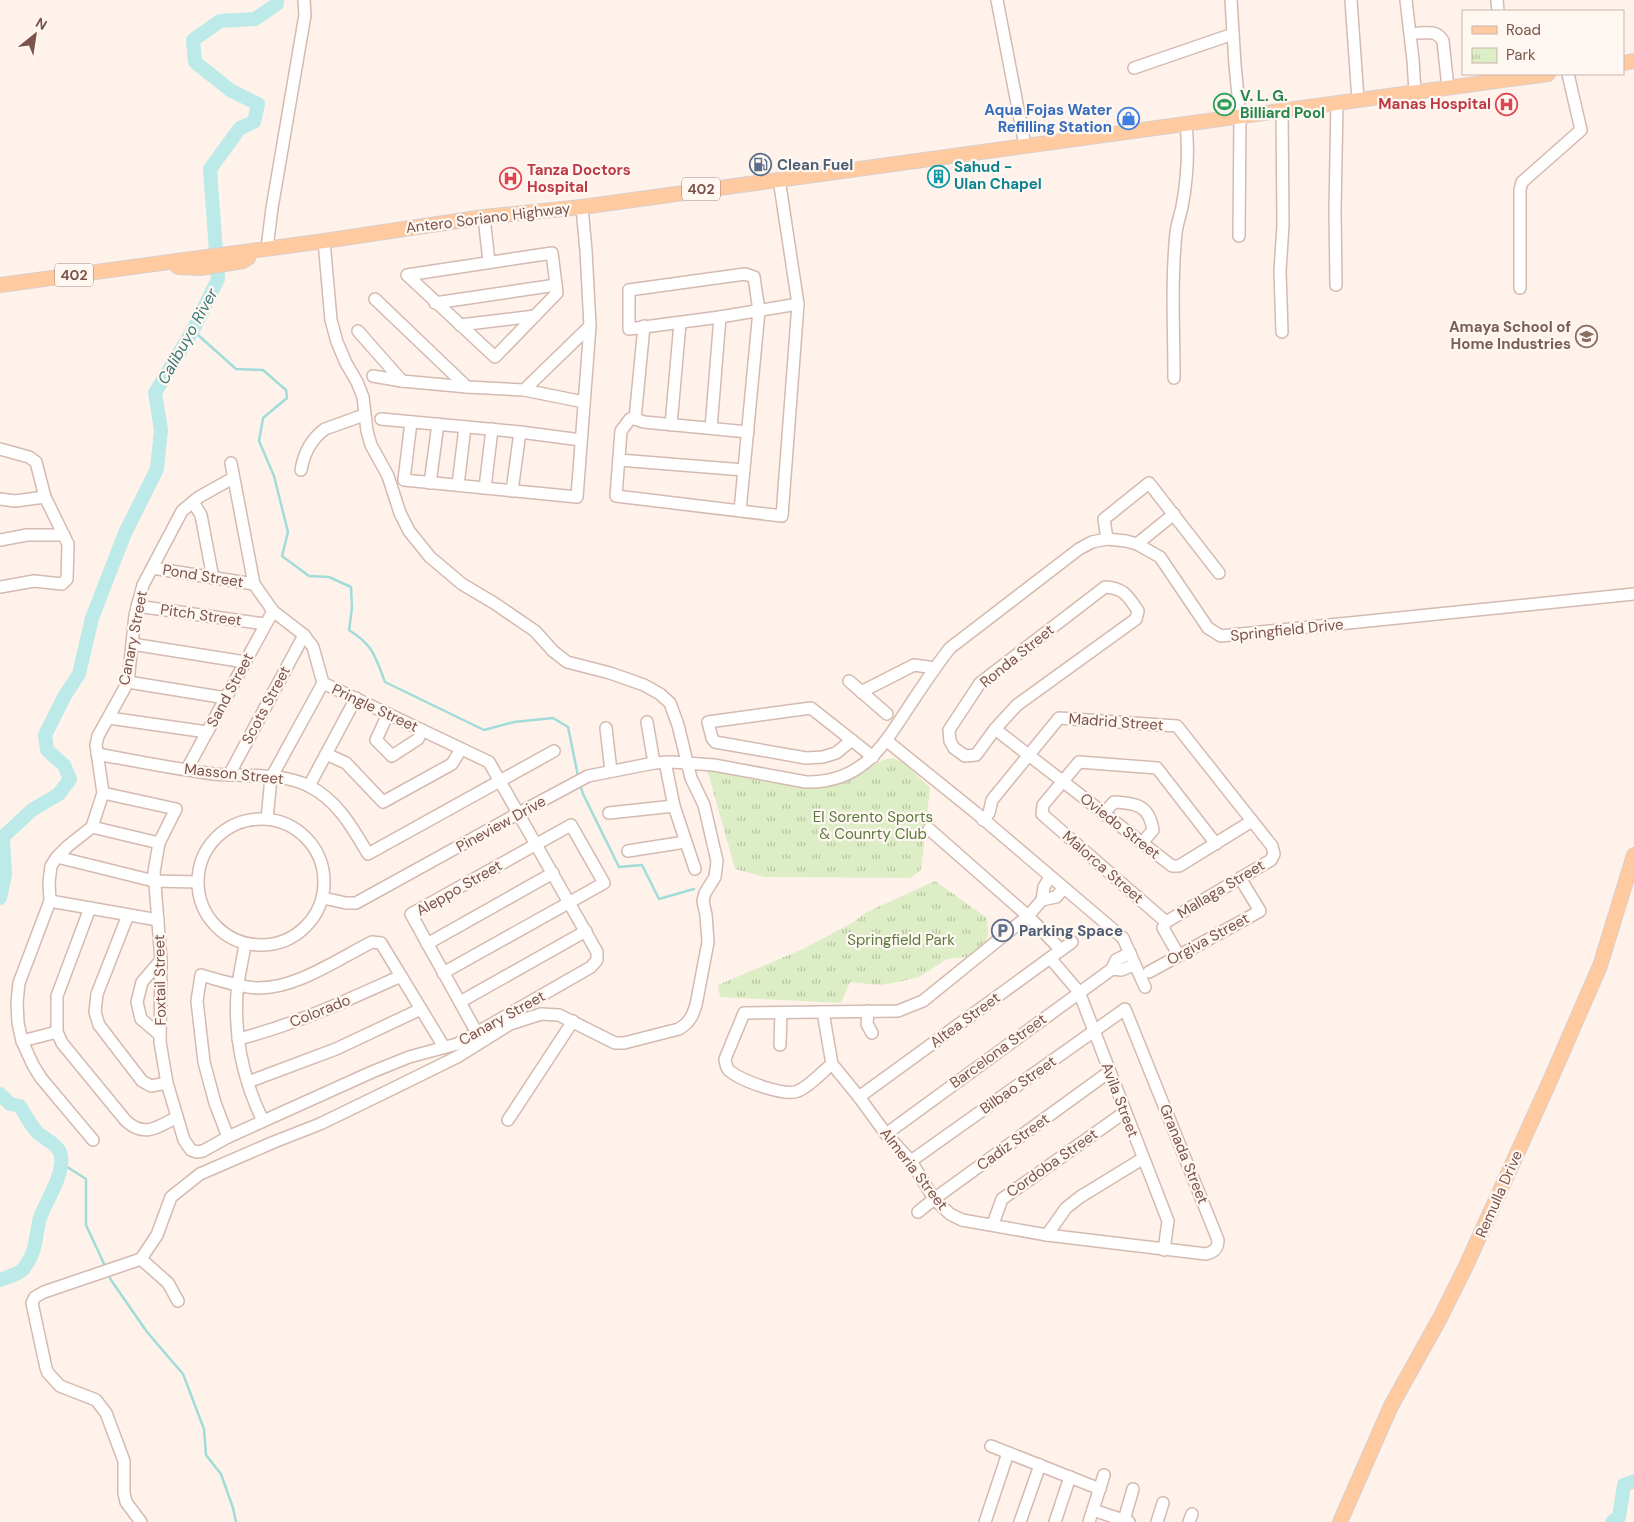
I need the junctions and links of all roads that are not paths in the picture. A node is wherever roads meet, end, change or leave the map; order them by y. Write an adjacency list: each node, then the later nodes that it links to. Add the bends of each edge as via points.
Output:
1 (304, 0): 25 (street, via 305,15)
2 (998, 0): 19 (street)
3 (1231, 0): 7 (street)
4 (1351, 0): 14 (street)
5 (1406, 0): 13 (street)
6 (1418, 33): 12 (street, via 1435,33 1443,41)
7 (1233, 34): 8 (street); 17 (street)
8 (1134, 68)
9 (1534, 75): 11 (main road, Antero Soriano Highway / 402)
10 (1568, 75): 30 (street, via 1581,130 1522,182)
11 (1507, 77): 12 (main road, Antero Soriano Highway / 402)
12 (1448, 88): 13 (main road, Antero Soriano Highway / 402)
13 (1415, 92): 14 (main road, Antero Soriano Highway / 402)
14 (1358, 100): 15 (main road, Antero Soriano Highway / 402)
15 (1337, 103): 16 (main road, Antero Soriano Highway / 402); 29 (street)
16 (1282, 110): 17 (main road, Antero Soriano Highway / 402); 42 (street)
17 (1240, 116): 18 (main road, Antero Soriano Highway / 402); 23 (street)
18 (1186, 124): 19 (main road, Antero Soriano Highway / 402); 44 (street, via 1187,166 1174,258)
19 (1025, 145): 20 (main road, Antero Soriano Highway / 402)
20 (779, 179): 21 (main road, Antero Soriano Highway / 402); 33 (street)
21 (582, 207): 22 (main road, Antero Soriano Highway / 402); 39 (street)
22 (484, 217): 24 (main road, Antero Soriano Highway / 402); 26 (street)
23 (1239, 236)
24 (324, 241): 25 (main road, Antero Soriano Highway / 402); 49 (street, via 331,320 337,342 363,397)
25 (263, 249): 27 (main road, Antero Soriano Highway / 402)
26 (488, 262): 28 (street, via 552,253); 32 (street, via 407,275)
27 (0, 285)
28 (556, 285): 32 (street); 35 (street, via 557,293)
29 (1336, 285)
30 (1520, 288)
31 (375, 299): 46 (street)
32 (436, 303): 38 (street)
33 (798, 304): 34 (street); 74 (street, via 782,516)
34 (759, 311): 36 (street); 40 (street, via 754,278 750,275 629,290 629,329); 59 (street)
35 (535, 316): 38 (street); 38 (street, via 495,357)
36 (720, 317): 37 (street); 56 (street)
37 (680, 323): 40 (street); 54 (street)
38 (460, 326)
39 (590, 326): 47 (street); 48 (street)
40 (644, 326): 51 (street)
41 (358, 331): 45 (street)
42 (1282, 332)
43 (373, 376): 45 (street)
44 (1174, 378)
45 (402, 381): 46 (street)
46 (467, 388): 47 (street)
47 (524, 390): 48 (street)
48 (584, 402): 60 (street)
49 (364, 415): 64 (street, via 320,432 305,454); 116 (street, via 371,445 388,476 400,513 409,531 430,557 462,584 535,631 567,662 628,679 660,694 670,703)
50 (381, 419): 52 (street)
51 (635, 419): 54 (street); 62 (street, via 630,419 621,431)
52 (411, 422): 53 (street); 67 (street, via 404,480)
53 (438, 424): 55 (street); 67 (street)
54 (671, 425): 56 (street)
55 (465, 427): 57 (street); 68 (street)
56 (711, 428): 59 (street)
57 (492, 429): 58 (street); 69 (street)
58 (520, 432): 60 (street); 70 (street)
59 (748, 432): 65 (street)
60 (581, 440): 70 (street, via 577,497)
61 (0, 448): 71 (street, via 36,462)
62 (619, 460): 65 (street); 74 (street, via 616,496)
63 (231, 463): 66 (street, Pringle Street)
64 (301, 470)
65 (744, 470): 74 (street)
66 (234, 478): 73 (street, Canary Street); 83 (street, Pringle Street)
67 (430, 482): 68 (street)
68 (458, 485): 69 (street)
69 (485, 488): 70 (street)
70 (512, 491)
71 (45, 497): 72 (street, via 15,501); 76 (street)
72 (0, 499)
73 (193, 502): 80 (street, Canary Street, via 182,512); 82 (street, via 201,515)
74 (740, 512)
75 (1174, 514): 77 (street, via 1149,482 1104,518); 79 (street); 81 (street)
76 (64, 535): 78 (street, via 27,535); 84 (street, via 68,544 67,579 62,584 34,581)
77 (1107, 539): 79 (street, Springfield Drive); 92 (street, Springfield Drive, via 1079,549 950,648)
78 (0, 540)
79 (1137, 544): 85 (street, Springfield Drive, via 1160,557 1208,628 1220,636)
80 (152, 568): 82 (street, Pond Street); 86 (street, Canary Street)
81 (1219, 573)
82 (214, 578): 83 (street, Pond Street)
83 (254, 584): 87 (street, Pringle Street)
84 (0, 588)
85 (1634, 594)
86 (137, 606): 88 (street, Pitch Street); 90 (street, Canary Street)
87 (273, 611): 88 (street, Sand Street); 89 (street, Pringle Street)
88 (265, 624): 91 (street, Sand Street)
89 (304, 635): 95 (street, Pringle Street, via 313,647); 119 (street, Scots Street)
90 (132, 644): 91 (street); 94 (street, Canary Street)
91 (245, 662): 97 (street, Sand Street)
92 (935, 668): 96 (street, via 914,665); 108 (street, Springfield Drive)
93 (849, 681): 96 (street)
94 (128, 682): 97 (street); 101 (street, Canary Street)
95 (323, 683): 98 (street, Pringle Street); 120 (street)
96 (861, 692): 100 (street)
97 (226, 698): 106 (street, Sand Street)
98 (356, 698): 99 (street, Pringle Street); 112 (street)
99 (388, 714): 105 (street, Pringle Street); 105 (street, via 376,740 392,756 418,739)
100 (888, 714)
101 (109, 718): 106 (street); 111 (street, Canary Street, via 98,736)
102 (647, 722): 115 (street)
103 (606, 728): 118 (street)
104 (995, 729): 104 (street, Ronda Street, via 976,755 965,756 950,741 949,730 980,683 1104,587 1115,587 1126,594 1138,611 1136,619 1017,705); 113 (street, Oviedo Street)
105 (422, 730): 109 (street, Pringle Street)
106 (208, 732): 117 (street, Sand Street)
107 (852, 740): 107 (street, via 811,708 708,722 715,742 806,758 836,752); 114 (street)
108 (887, 741): 114 (street, Springfield Drive); 129 (street)
109 (461, 749): 112 (street, via 452,764 383,802 346,764); 121 (street, Pringle Street, via 489,762)
110 (554, 751): 121 (street)
111 (97, 754): 117 (street, Masson Street); 124 (street, Canary Street)
112 (326, 754): 123 (street)
113 (1029, 754): 122 (street, Oviedo Street); 129 (street, Madrid Street, via 992,800 980,806); 131 (street, Madrid Street, via 1059,718 1177,726)
114 (873, 757): 116 (street, Springfield Drive, via 848,774 818,782)
115 (660, 763): 116 (street, Pineview Drive); 118 (street, Pineview Drive); 125 (street)
116 (686, 763): 182 (street, via 704,805 717,861 715,877 703,901 708,951 692,1016 679,1029 624,1043 614,1043)
117 (187, 769): 119 (street, Masson Street)
118 (611, 771): 126 (street, Pineview Drive, via 588,776)
119 (229, 775): 120 (street, Masson Street)
120 (271, 778): 123 (street, Masson Street, via 289,779); 130 (street)
121 (500, 781): 123 (street, Masson Street, via 368,854 342,812); 126 (street, Pringle Street)
122 (1063, 781): 128 (street, Oviedo Street); 138 (street, via 1079,762 1157,768); 158 (street, Malorca Street, via 1043,805 1042,814)
123 (309, 786)
124 (103, 793): 132 (street, Canary Street); 135 (street, Foxtail Street, via 176,809)
125 (674, 806): 127 (street); 134 (street)
126 (519, 813): 137 (street, Canary Street); 150 (street, Pineview Drive, via 356,903)
127 (609, 813)
128 (1104, 813): 136 (street, Oviedo Street); 136 (street, via 1114,802 1140,806 1151,818 1153,830)
129 (979, 816): 145 (street)
130 (267, 819): 148 (street, via 244,821 218,835 207,848); 150 (street, via 298,831 310,842 323,871)
131 (1252, 822): 138 (street, Oviedo Street); 140 (street, Madrid Street, via 1272,846)
132 (92, 828): 135 (street); 142 (street)
133 (929, 829): 156 (street)
134 (685, 842): 139 (street); 143 (street)
135 (159, 843): 147 (street, Foxtail Street)
136 (1142, 843): 138 (street, Oviedo Street, via 1172,866 1179,866)
137 (537, 844): 144 (street, Canary Street); 153 (street, Aleppo Street, via 571,825 604,883); 162 (street, Aleppo Street, via 411,914)
138 (1216, 844)
139 (628, 851)
140 (1274, 854): 146 (street, Mallaga Street, via 1271,860)
141 (1634, 855): 230 (main road, Remulla Drive, via 1600,966 1557,1065 1466,1266 1391,1406)
142 (57, 857): 147 (street); 151 (street, via 49,874)
143 (695, 869)
144 (553, 873): 153 (street, Canary Street); 162 (street)
145 (1050, 878): 149 (street); 152 (street, via 1044,887)
146 (1240, 878): 158 (street, Mallaga Street); 165 (street, Orgiva Street, via 1260,911)
147 (154, 881): 148 (street); 157 (street, Foxtail Street)
148 (197, 882): 161 (street, via 200,901 214,925)
149 (1064, 888): 152 (street, via 1056,897); 164 (street, via 1123,938)
150 (323, 898): 161 (street, via 313,919 290,939 261,946)
151 (50, 900): 154 (street); 189 (street, via 19,982 17,1013)
152 (1042, 900): 156 (street)
153 (570, 903): 159 (street, Canary Street); 171 (street)
154 (90, 908): 155 (street); 184 (street, via 57,996)
155 (128, 915): 157 (street); 195 (street, via 97,994 95,1012 99,1025 142,1081 151,1086)
156 (1028, 916): 163 (street); 179 (street, via 922,1001 898,1011)
157 (158, 920): 167 (street, Foxtail Street)
158 (1166, 922): 165 (street, via 1162,928)
159 (586, 931): 176 (street); 185 (street, Canary Street, via 598,952 594,965)
160 (1072, 942): 163 (street, Altea Street)
161 (245, 944): 173 (street)
162 (427, 944): 171 (street, Aleppo Street)
163 (1061, 950): 166 (street, Altea Street)
164 (1130, 953): 168 (street); 169 (street, Barcelona Street, via 1116,960)
165 (1178, 954): 170 (street, Orgiva Street)
166 (1050, 958): 175 (street, Avila Street); 196 (street, Altea Street)
167 (161, 960): 187 (street, Foxtail Street); 187 (street, via 142,982 137,1002 142,1019)
168 (1134, 965): 169 (street, Barcelona Street, via 1121,970); 174 (street)
169 (1112, 969): 175 (street, Barcelona Street)
170 (1149, 972)
171 (444, 973): 176 (street, Aleppo Street)
172 (401, 976): 173 (street, via 381,943 372,942 300,979 271,987); 177 (street); 188 (street, Colorado, via 322,1012)
173 (238, 985): 188 (street); 202 (street, via 201,975 197,1001 204,1062)
174 (1145, 987)
175 (1079, 992): 183 (street, Avila Street); 201 (street, Barcelona Street)
176 (460, 1002): 185 (street, Aleppo Street)
177 (421, 1009): 191 (street); 194 (street, via 336,1049)
178 (1126, 1009): 183 (street, Bilbao Street); 211 (street, Granada Street, via 1218,1240 1216,1249 1206,1254)
179 (868, 1011): 180 (street); 186 (street, via 867,1024)
180 (823, 1012): 181 (street); 192 (street, Almeria Street)
181 (781, 1013): 190 (street); 192 (street, via 744,1013 725,1059 730,1072 756,1084 793,1092)
182 (573, 1021): 199 (street); 212 (street, via 559,1015 541,1014 517,1022 457,1057 329,1120 200,1174 171,1198 156,1235)
183 (1094, 1031): 193 (street, Avila Street); 206 (street, Bilbao Street)
184 (58, 1032): 189 (street); 198 (street, via 62,1043 132,1127 148,1131)
185 (476, 1033): 191 (street, Canary Street)
186 (872, 1033)
187 (160, 1035): 195 (street, Foxtail Street)
188 (238, 1039): 194 (street)
189 (22, 1041): 203 (street, via 41,1078)
190 (780, 1045)
191 (444, 1047): 200 (street, Canary Street, via 372,1072)
192 (832, 1064): 196 (street, Almeria Street)
193 (1110, 1072): 197 (street, Avila Street); 207 (street, Cadiz Street)
194 (248, 1082): 200 (street)
195 (167, 1083): 198 (street, Foxtail Street)
196 (859, 1097): 201 (street, Almeria Street)
197 (1125, 1112): 205 (street, Avila Street); 209 (street, Cordoba Street, via 1002,1199)
198 (178, 1117): 204 (street, Foxtail Street, via 184,1140)
199 (508, 1120)
200 (263, 1121): 202 (street, Canary Street)
201 (886, 1134): 206 (street, Almeria Street)
202 (228, 1137): 204 (street, Canary Street, via 203,1151)
203 (93, 1140)
204 (191, 1150)
205 (1142, 1158): 210 (street, via 1066,1208); 211 (street, Avila Street, via 1168,1221)
206 (911, 1161): 207 (street, Almeria Street)
207 (934, 1199): 208 (street, Cadiz Street); 209 (street, Almeria Street, via 962,1220)
208 (918, 1212)
209 (993, 1224): 210 (street, Almeria Street)
210 (1047, 1235): 211 (street, Almeria Street)
211 (1164, 1250)
212 (140, 1260): 213 (street, via 168,1283); 224 (street, via 44,1292 35,1297 32,1304 46,1368 60,1386 96,1400 106,1413 124,1462 126,1502)
213 (178, 1301)
214 (991, 1446): 215 (street)
215 (1008, 1452): 216 (street); 225 (street)
216 (1040, 1465): 218 (street); 226 (street)
217 (1104, 1475): 219 (street)
218 (1070, 1477): 219 (street); 227 (street)
219 (1100, 1489): 222 (street)
220 (1134, 1489): 223 (street)
221 (1163, 1503): 229 (street)
222 (1093, 1510): 223 (street); 228 (street)
223 (1127, 1521)
224 (141, 1522)
225 (985, 1522)
226 (1020, 1522)
227 (1055, 1522)
228 (1089, 1522)
229 (1157, 1522)
230 (1340, 1522)

